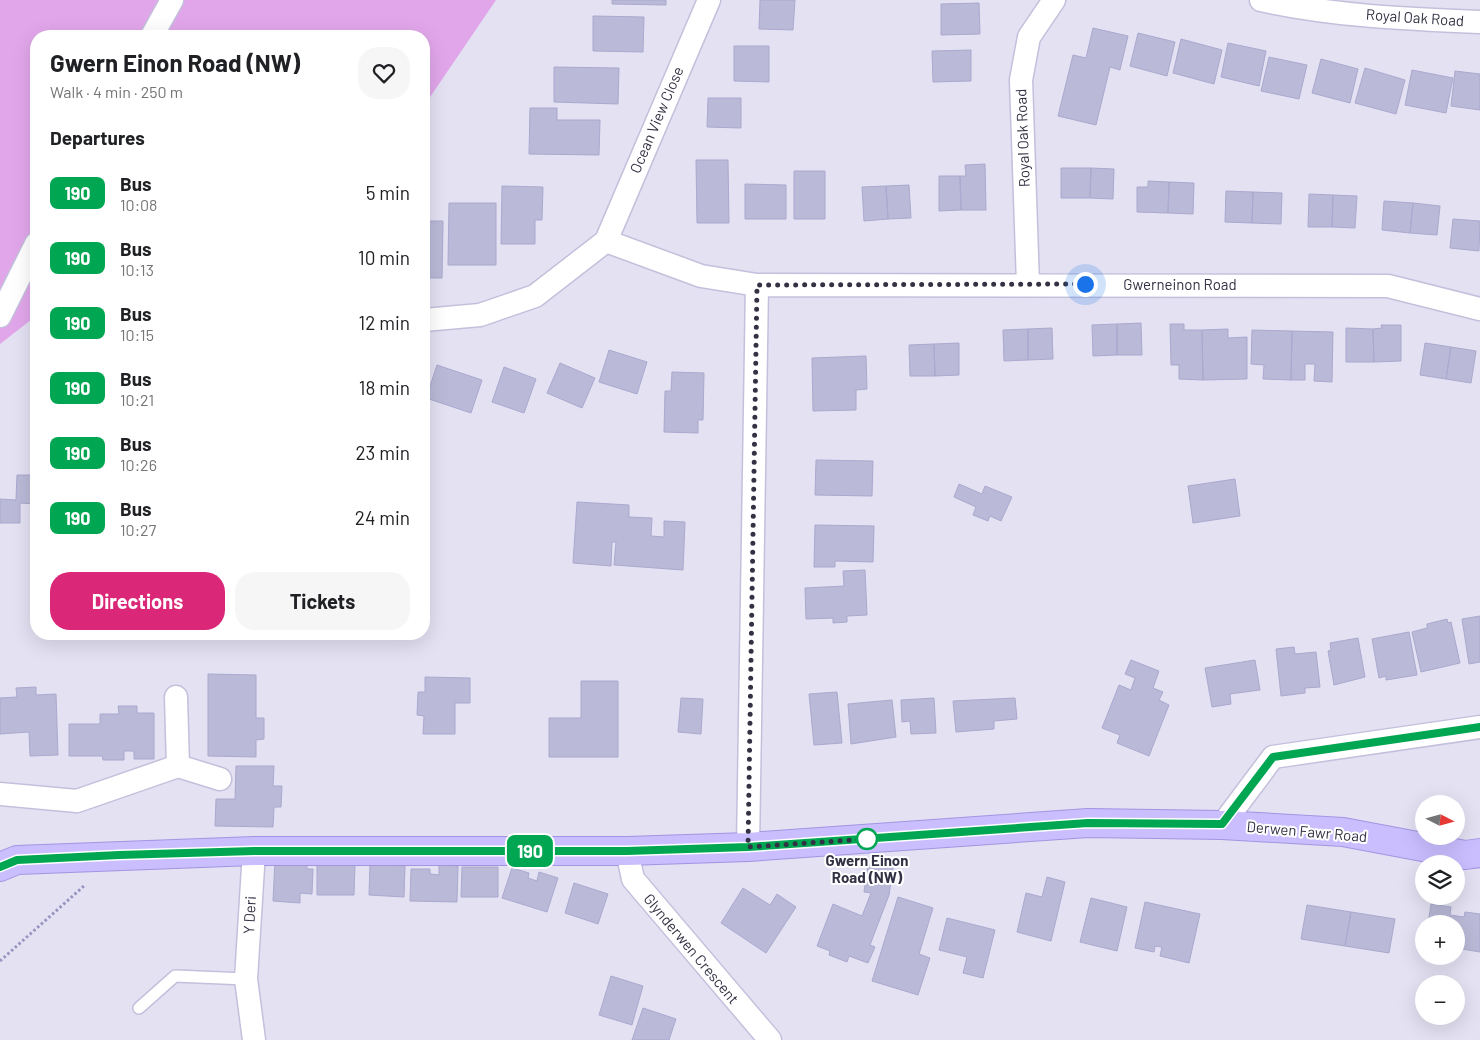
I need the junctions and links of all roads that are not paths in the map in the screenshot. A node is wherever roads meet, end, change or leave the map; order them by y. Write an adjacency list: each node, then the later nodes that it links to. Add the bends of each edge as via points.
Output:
1 (172, 0): 6 (street)
2 (709, 0): 7 (street, Ocean View Close)
3 (1054, 0): 9 (street, Royal Oak Road, via 1029,37 1021,80)
4 (1261, 0): 5 (street, Royal Oak Road, via 1294,8 1383,18)
5 (1480, 22)
6 (155, 30)
7 (606, 241): 10 (street, Gwerneinon Road, via 701,276); 13 (street, via 536,296 480,315)
8 (30, 256): 12 (street)
9 (1028, 284): 10 (street, Gwerneinon Road); 11 (street, Gwerneinon Road, via 1388,286)
10 (757, 285): 20 (street)
11 (1480, 309)
12 (0, 316)
13 (430, 319)
14 (176, 697): 16 (street)
15 (1480, 727): 19 (street, Derwen Fawr Road, via 1273,757)
16 (178, 766): 17 (street); 18 (street, via 77,801)
17 (220, 780)
18 (0, 794)
19 (1222, 824): 20 (main road, Derwen Fawr Road, via 1088,823); 23 (main road, Derwen Fawr Road, via 1342,832 1465,855)
20 (748, 847): 22 (main road, Derwen Fawr Road)
21 (254, 851): 22 (main road, Derwen Fawr Road); 24 (main road, Derwen Fawr Road, via 17,860); 25 (street, Y Deri)
22 (627, 851): 28 (street, Glynderwen Crescent, via 632,879)
23 (1480, 853)
24 (0, 867)
25 (246, 979): 26 (lane, via 175,976); 27 (street, Y Deri)
26 (139, 1008)
27 (254, 1040)
28 (770, 1040)

